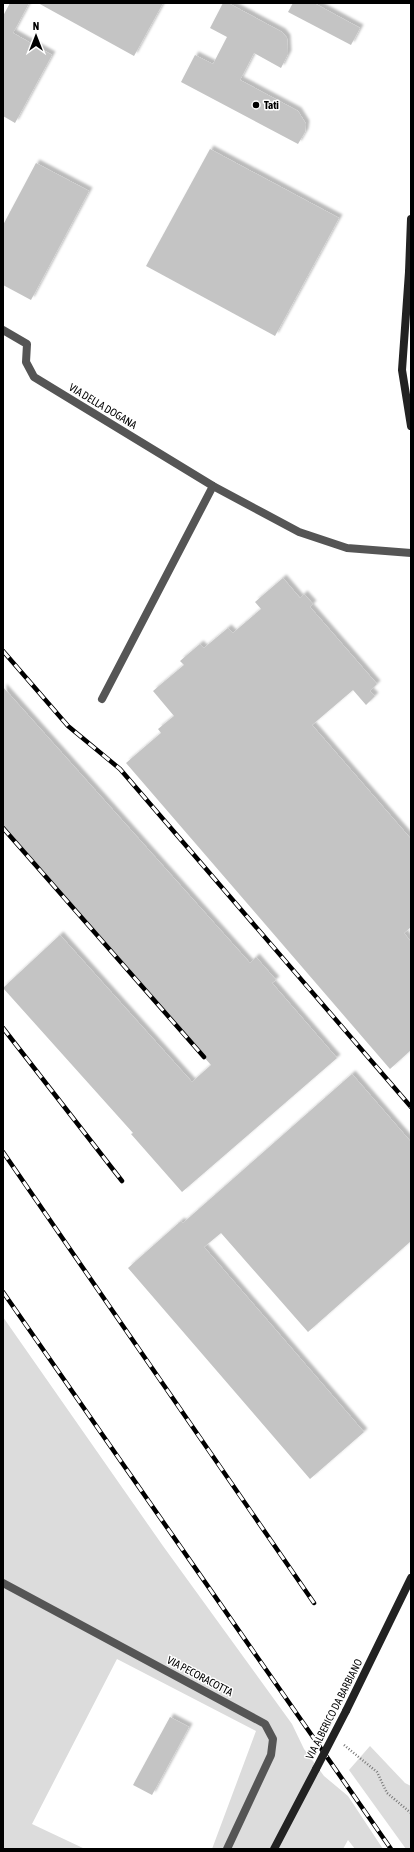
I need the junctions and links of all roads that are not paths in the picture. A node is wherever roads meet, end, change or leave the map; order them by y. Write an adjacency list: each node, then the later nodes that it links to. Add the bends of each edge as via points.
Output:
1 (411, 219): 2 (main road)
2 (410, 270): 4 (main road, via 402,370)
3 (3, 330): 5 (street, VIA DELLA DOGANA, via 27,344 26,362 34,377)
4 (411, 426)
5 (214, 486): 6 (street, VIA DELLA DOGANA, via 298,532 347,548); 7 (street)
6 (411, 553)
7 (102, 699)
8 (411, 1578): 11 (main road, VIA ALBERICO DA BARBIANO, bridge)
9 (3, 1583): 10 (street, VIA PECORACOTTA, via 265,1724 273,1738 271,1755)
10 (227, 1849)
11 (274, 1849)

